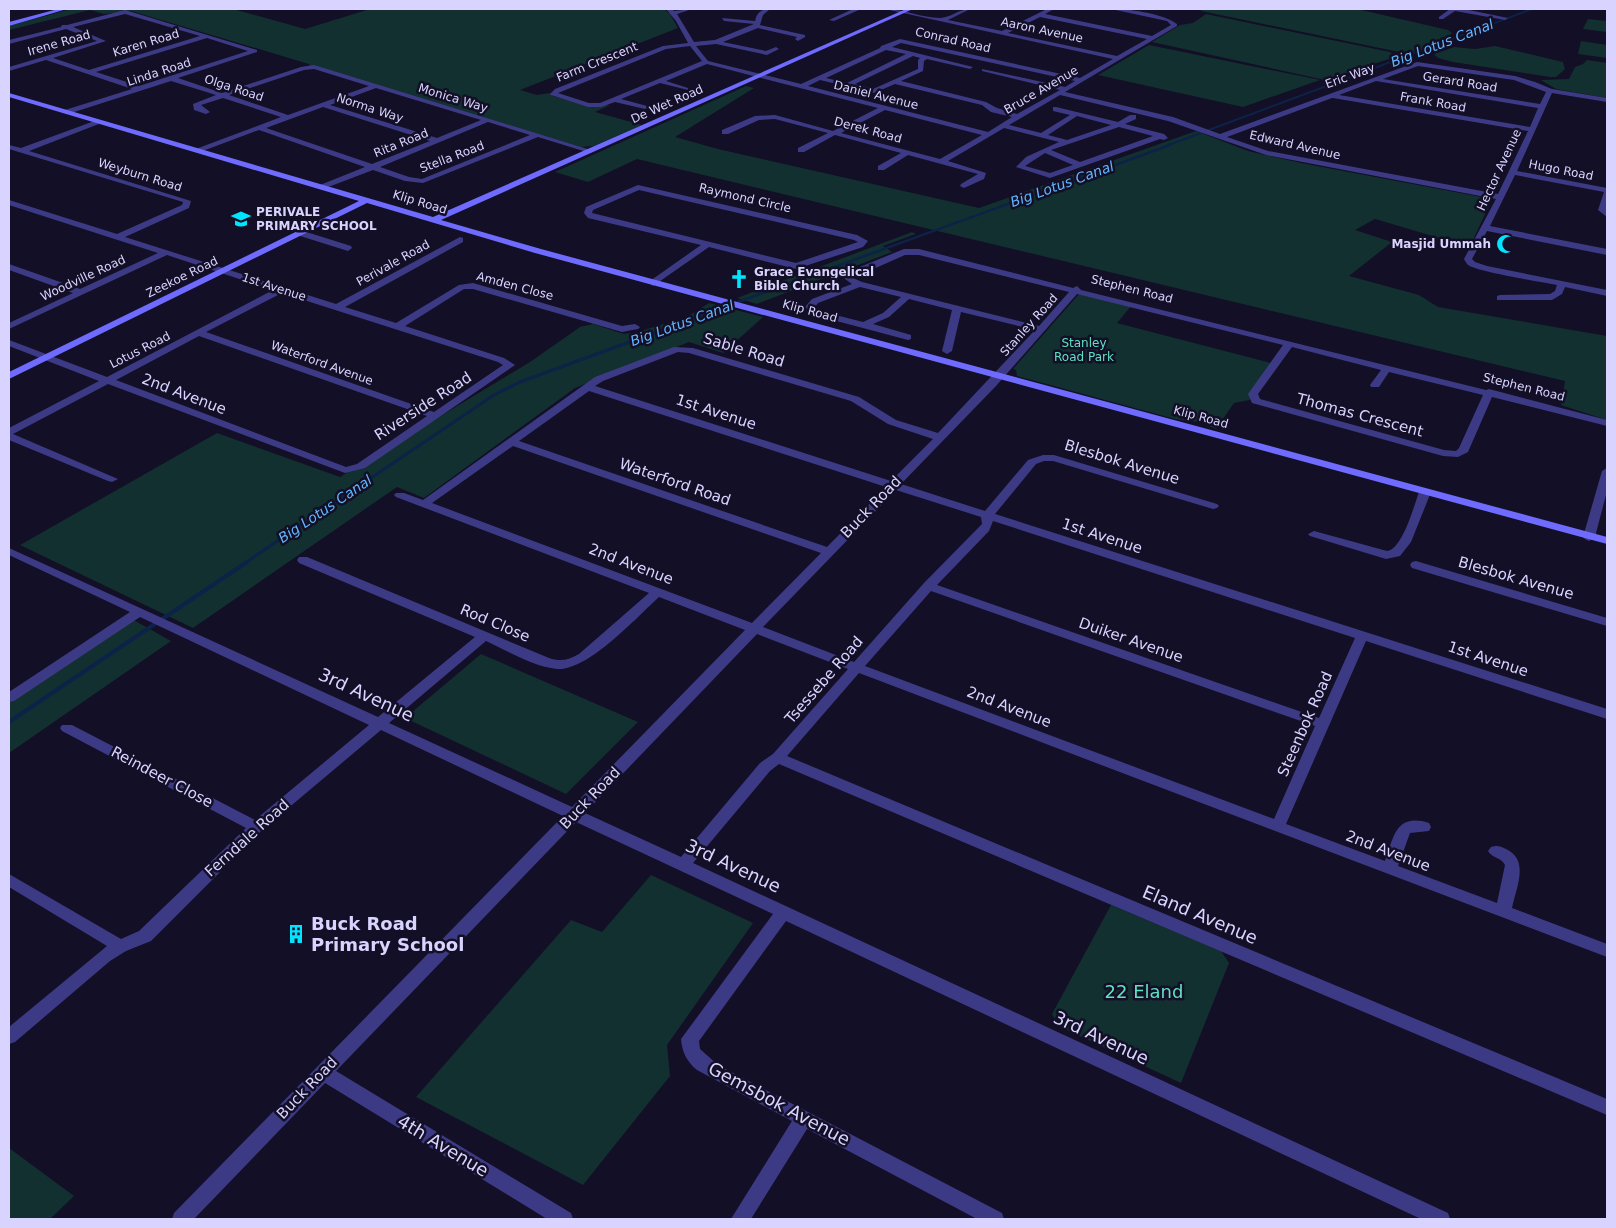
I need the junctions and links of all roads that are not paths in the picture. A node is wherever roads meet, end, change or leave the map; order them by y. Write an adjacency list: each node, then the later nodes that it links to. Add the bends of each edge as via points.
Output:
1 (64, 9): 18 (street)
2 (689, 9): 11 (street)
3 (767, 9): 19 (street, via 760,14)
4 (858, 9): 16 (street)
5 (888, 9): 10 (street, Aaron Avenue)
6 (968, 9): 17 (street)
7 (1051, 9): 12 (street)
8 (1114, 9): 23 (street, Bruce Avenue, via 1175,24)
9 (1454, 9): 13 (street); 14 (street)
10 (907, 10): 17 (street, Aaron Avenue); 39 (street, De Wet Road)
11 (672, 11): 27 (street)
12 (1038, 15): 21 (street); 23 (street)
13 (1441, 18)
14 (1505, 18)
15 (724, 19): 19 (street)
16 (832, 20)
17 (943, 20): 21 (street, Aaron Avenue)
18 (9, 24)
19 (757, 24): 24 (street, via 804,36); 26 (street)
20 (64, 26): 22 (street, via 123,12); 25 (street); 32 (street, Irene Road, via 103,41)
21 (1003, 33): 33 (street, Aaron Avenue)
22 (208, 36): 38 (street, Karen Road); 41 (street, Linda Road, via 255,51)
23 (1152, 38): 33 (street, Bruce Avenue)
24 (798, 39)
25 (9, 42)
26 (716, 42): 27 (street); 29 (street, via 767,53)
27 (692, 43): 34 (street); 57 (street, Farm Crescent, via 665,46 553,92 592,106)
28 (884, 48): 30 (street); 40 (street, Conrad Road); 42 (street, Conrad Road, via 896,42 908,42)
29 (776, 49)
30 (912, 54): 31 (street); 46 (street)
31 (926, 57): 35 (street); 45 (street, via 921,60 921,70)
32 (47, 58): 36 (street, Irene Road); 38 (street)
33 (1118, 58): 42 (street, Bruce Avenue)
34 (706, 62): 39 (street, Daniel Avenue); 44 (street, Farm Crescent)
35 (970, 67)
36 (9, 69)
37 (984, 70): 50 (street)
38 (89, 72): 51 (street)
39 (759, 77): 48 (street, Daniel Avenue); 88 (street, De Wet Road)
40 (818, 78): 46 (street); 48 (street, Conrad Road)
41 (173, 79): 51 (street, Linda Road); 55 (street, Olga Road)
42 (1080, 80): 50 (street, Bruce Avenue)
43 (1373, 80): 52 (street, Eric Way, via 1412,65 1424,64 1525,80); 56 (street, Eric Way); 60 (street, Gerard Road)
44 (659, 82): 49 (street); 57 (street, Farm Crescent)
45 (896, 82): 46 (street, via 874,91); 68 (street, via 984,103 994,110)
46 (848, 85)
47 (375, 86): 55 (street, Monica Way, via 310,67); 59 (street); 70 (street, Monica Way)
48 (800, 87): 62 (street, Daniel Avenue)
49 (686, 89)
50 (1066, 89): 53 (street, Bruce Avenue)
51 (140, 90): 64 (street, Linda Road)
52 (1550, 91): 58 (street, Eric Way); 60 (street, Hector Avenue)
53 (1058, 93): 68 (street, Bruce Avenue); 81 (street, Edward Avenue, via 1170,119)
54 (9, 95): 64 (street, Klip Road)
55 (222, 95): 65 (street, via 196,106); 67 (street, Olga Road)
56 (1330, 95): 75 (street, Frank Road); 81 (street, Eric Way)
57 (616, 100): 61 (street)
58 (1607, 100)
59 (324, 105): 67 (street); 82 (street, Norma Way)
60 (1543, 107): 75 (street, Hector Avenue)
61 (645, 108)
62 (883, 108): 77 (street); 78 (street, Daniel Avenue)
63 (1056, 109): 66 (street)
64 (68, 112): 71 (street, Klip Road)
65 (206, 112)
66 (1076, 114): 72 (street); 80 (street)
67 (288, 117): 74 (street)
68 (1018, 117): 73 (street, Bruce Avenue)
69 (1133, 117): 72 (street)
70 (488, 120): 79 (street, Monica Way); 82 (street, Rita Road)
71 (100, 122): 85 (street, Klip Road); 87 (street)
72 (1121, 125): 83 (street); 93 (street, via 1164,137)
73 (1002, 126): 78 (street, Bruce Avenue); 80 (street)
74 (259, 128): 85 (street); 94 (street, Stella Road)
75 (1532, 130): 96 (street, Hector Avenue)
76 (726, 132): 77 (street, Derek Road, via 768,116)
77 (833, 133): 86 (street); 90 (street, Derek Road)
78 (988, 134): 92 (street, Bruce Avenue)
79 (537, 135): 88 (street, Monica Way); 94 (street, Stella Road, via 427,180 414,180)
80 (1041, 136): 83 (street)
81 (1219, 137): 100 (street, Edward Avenue, via 1275,155)
82 (438, 141): 94 (street, Rita Road)
83 (1069, 143): 89 (street)
84 (9, 147): 87 (street, Weyburn Road)
85 (198, 150): 98 (street, Klip Road)
86 (801, 150)
87 (21, 151): 91 (street); 107 (street, Weyburn Road, via 187,201 186,206)
88 (590, 151): 104 (street, De Wet Road)
89 (1046, 151): 93 (street); 93 (street, via 1020,167 1047,176)
90 (907, 153): 92 (street, Derek Road); 95 (street)
91 (9, 155)
92 (941, 162): 97 (street, Derek Road, via 983,175)
93 (1080, 165)
94 (373, 167): 98 (street, Rita Road)
95 (881, 168)
96 (1511, 172): 99 (street, Hugo Road); 100 (street, Hector Avenue)
97 (964, 186)
98 (323, 187): 101 (street, Klip Road)
99 (1607, 191): 103 (street, via 1602,210)
100 (1501, 197): 105 (street, Hector Avenue)
101 (367, 200): 104 (street, Klip Road); 106 (street, Zeekoe Road)
102 (9, 202): 107 (street, 1st Avenue)
103 (1607, 216)
104 (434, 220): 115 (street, Klip Road)
105 (1485, 228): 112 (street, Hector Avenue); 117 (street, via 1469,262)
106 (300, 233): 110 (street); 114 (street, Zeekoe Road)
107 (118, 237): 111 (street, 1st Avenue)
108 (460, 240): 124 (street, Perivale Road)
109 (708, 245): 109 (street, Raymond Circle, via 588,213 589,209 631,189 646,187 864,241 796,266); 115 (street)
110 (348, 248)
111 (167, 252): 114 (street, 1st Avenue); 120 (street, Woodville Road)
112 (1607, 252)
113 (9, 267): 120 (street)
114 (223, 271): 119 (street, 1st Avenue); 136 (street, Zeekoe Road)
115 (653, 283): 140 (street, Klip Road)
116 (859, 284): 118 (street, Stephen Road, via 848,275 910,250); 122 (street); 128 (street, via 815,301 810,307 817,313)
117 (1562, 284): 121 (street); 123 (street, via 1552,297)
118 (1077, 289): 130 (street, Stanley Road); 134 (street, Stephen Road)
119 (282, 290): 124 (street, 1st Avenue); 131 (street, Lotus Road)
120 (80, 292): 126 (street, Woodville Road)
121 (1607, 293)
122 (907, 296): 125 (street); 128 (street, via 886,315)
123 (1500, 298)
124 (338, 308): 127 (street, 1st Avenue)
125 (957, 308): 130 (street); 135 (street)
126 (9, 326)
127 (397, 326): 129 (street, Amden Close, via 462,287 473,286 622,329); 137 (street, 1st Avenue)
128 (864, 326): 132 (street)
129 (635, 327)
130 (1041, 329): 140 (street, Stanley Road)
131 (199, 333): 141 (street, Lotus Road); 145 (street, Waterford Avenue)
132 (908, 337)
133 (9, 343): 136 (street, 2nd Avenue)
134 (1290, 343): 138 (street, Stephen Road); 144 (street, Thomas Crescent, via 1253,394 1256,401 1443,453 1458,454 1464,450)
135 (947, 351)
136 (46, 358): 139 (street, Zeekoe Road); 141 (street, 2nd Avenue)
137 (510, 364): 145 (street, Riverside Road, via 507,370)
138 (1388, 367): 142 (street); 144 (street, Stephen Road)
139 (9, 376)
140 (999, 377): 149 (street, Buck Road); 155 (street, Klip Road)
141 (106, 381): 147 (street, Lotus Road); 151 (street, 2nd Avenue, via 337,469)
142 (1375, 386)
143 (587, 387): 149 (street, Sable Road, via 604,376 677,349 690,350 855,399 892,422); 150 (street, Sable Road); 154 (street, 1st Avenue)
144 (1489, 392): 146 (street, Stephen Road)
145 (436, 416): 151 (street, Riverside Road, via 361,466)
146 (1607, 423)
147 (9, 432)
148 (9, 436): 153 (street)
149 (939, 437): 154 (street, Buck Road)
150 (512, 442): 157 (street, Sable Road); 164 (street, Waterford Road)
151 (349, 470)
152 (1607, 471): 161 (street)
153 (112, 479)
154 (891, 485): 159 (street, 1st Avenue); 164 (street, Buck Road)
155 (1425, 492): 160 (street, via 1402,548 1392,555); 161 (street, Klip Road)
156 (400, 495): 157 (street, 2nd Avenue)
157 (424, 504): 168 (street, 2nd Avenue)
158 (1213, 506): 159 (street, Blesbok Avenue, via 1049,458 1032,462)
159 (987, 516): 167 (street, Tsessebe Road, via 985,529); 173 (street, 1st Avenue)
160 (1314, 534)
161 (1589, 537): 162 (street, Klip Road)
162 (1607, 542)
163 (9, 551): 169 (street, 3rd Avenue)
164 (828, 551): 171 (street, Buck Road)
165 (303, 560): 172 (street, Rod Close)
166 (1416, 565): 170 (street, Blesbok Avenue)
167 (928, 586): 174 (street, Tsessebe Road); 178 (street, Duiker Avenue)
168 (659, 591): 171 (street, 2nd Avenue); 172 (street, Rod Close, via 596,648 572,664 552,664)
169 (139, 612): 175 (street); 177 (street, 3rd Avenue)
170 (1607, 622)
171 (755, 627): 174 (street, 2nd Avenue); 181 (street, Buck Road)
172 (484, 636): 177 (street, Ferndale Road)
173 (1362, 636): 176 (street, 1st Avenue); 178 (street, Steenbok Road)
174 (857, 667): 180 (street, Tsessebe Road); 182 (street, 2nd Avenue)
175 (10, 696)
176 (1607, 714)
177 (380, 724): 181 (street, 3rd Avenue); 184 (street, Ferndale Road)
178 (1324, 724): 182 (street, Steenbok Road)
179 (67, 728): 184 (street, Reindeer Close)
180 (778, 758): 186 (street, Tsessebe Road, via 765,767); 195 (street, Eland Avenue)
181 (574, 814): 186 (street, 3rd Avenue); 194 (street, Buck Road)
182 (1278, 826): 187 (street, 2nd Avenue)
183 (1424, 827): 187 (street, via 1408,826 1404,830)
184 (256, 828): 191 (street, Ferndale Road, via 144,936)
185 (1496, 851): 190 (street, via 1509,858 1513,865)
186 (683, 866): 189 (street, 3rd Avenue)
187 (1389, 869): 190 (street, 2nd Avenue)
188 (9, 880): 191 (street)
189 (784, 911): 196 (street, Gemsbok Avenue, via 690,1039 690,1046 694,1058 712,1070); 201 (street, 3rd Avenue)
190 (1503, 912): 192 (street, 2nd Avenue)
191 (120, 946): 193 (street, Ferndale Road)
192 (1607, 951)
193 (9, 1037)
194 (323, 1072): 197 (street, Buck Road); 198 (street, 4th Avenue)
195 (1607, 1108)
196 (804, 1118): 199 (street); 200 (street, Gemsbok Avenue)
197 (181, 1219)
198 (564, 1219)
199 (740, 1219)
200 (995, 1219)
201 (1441, 1219)

